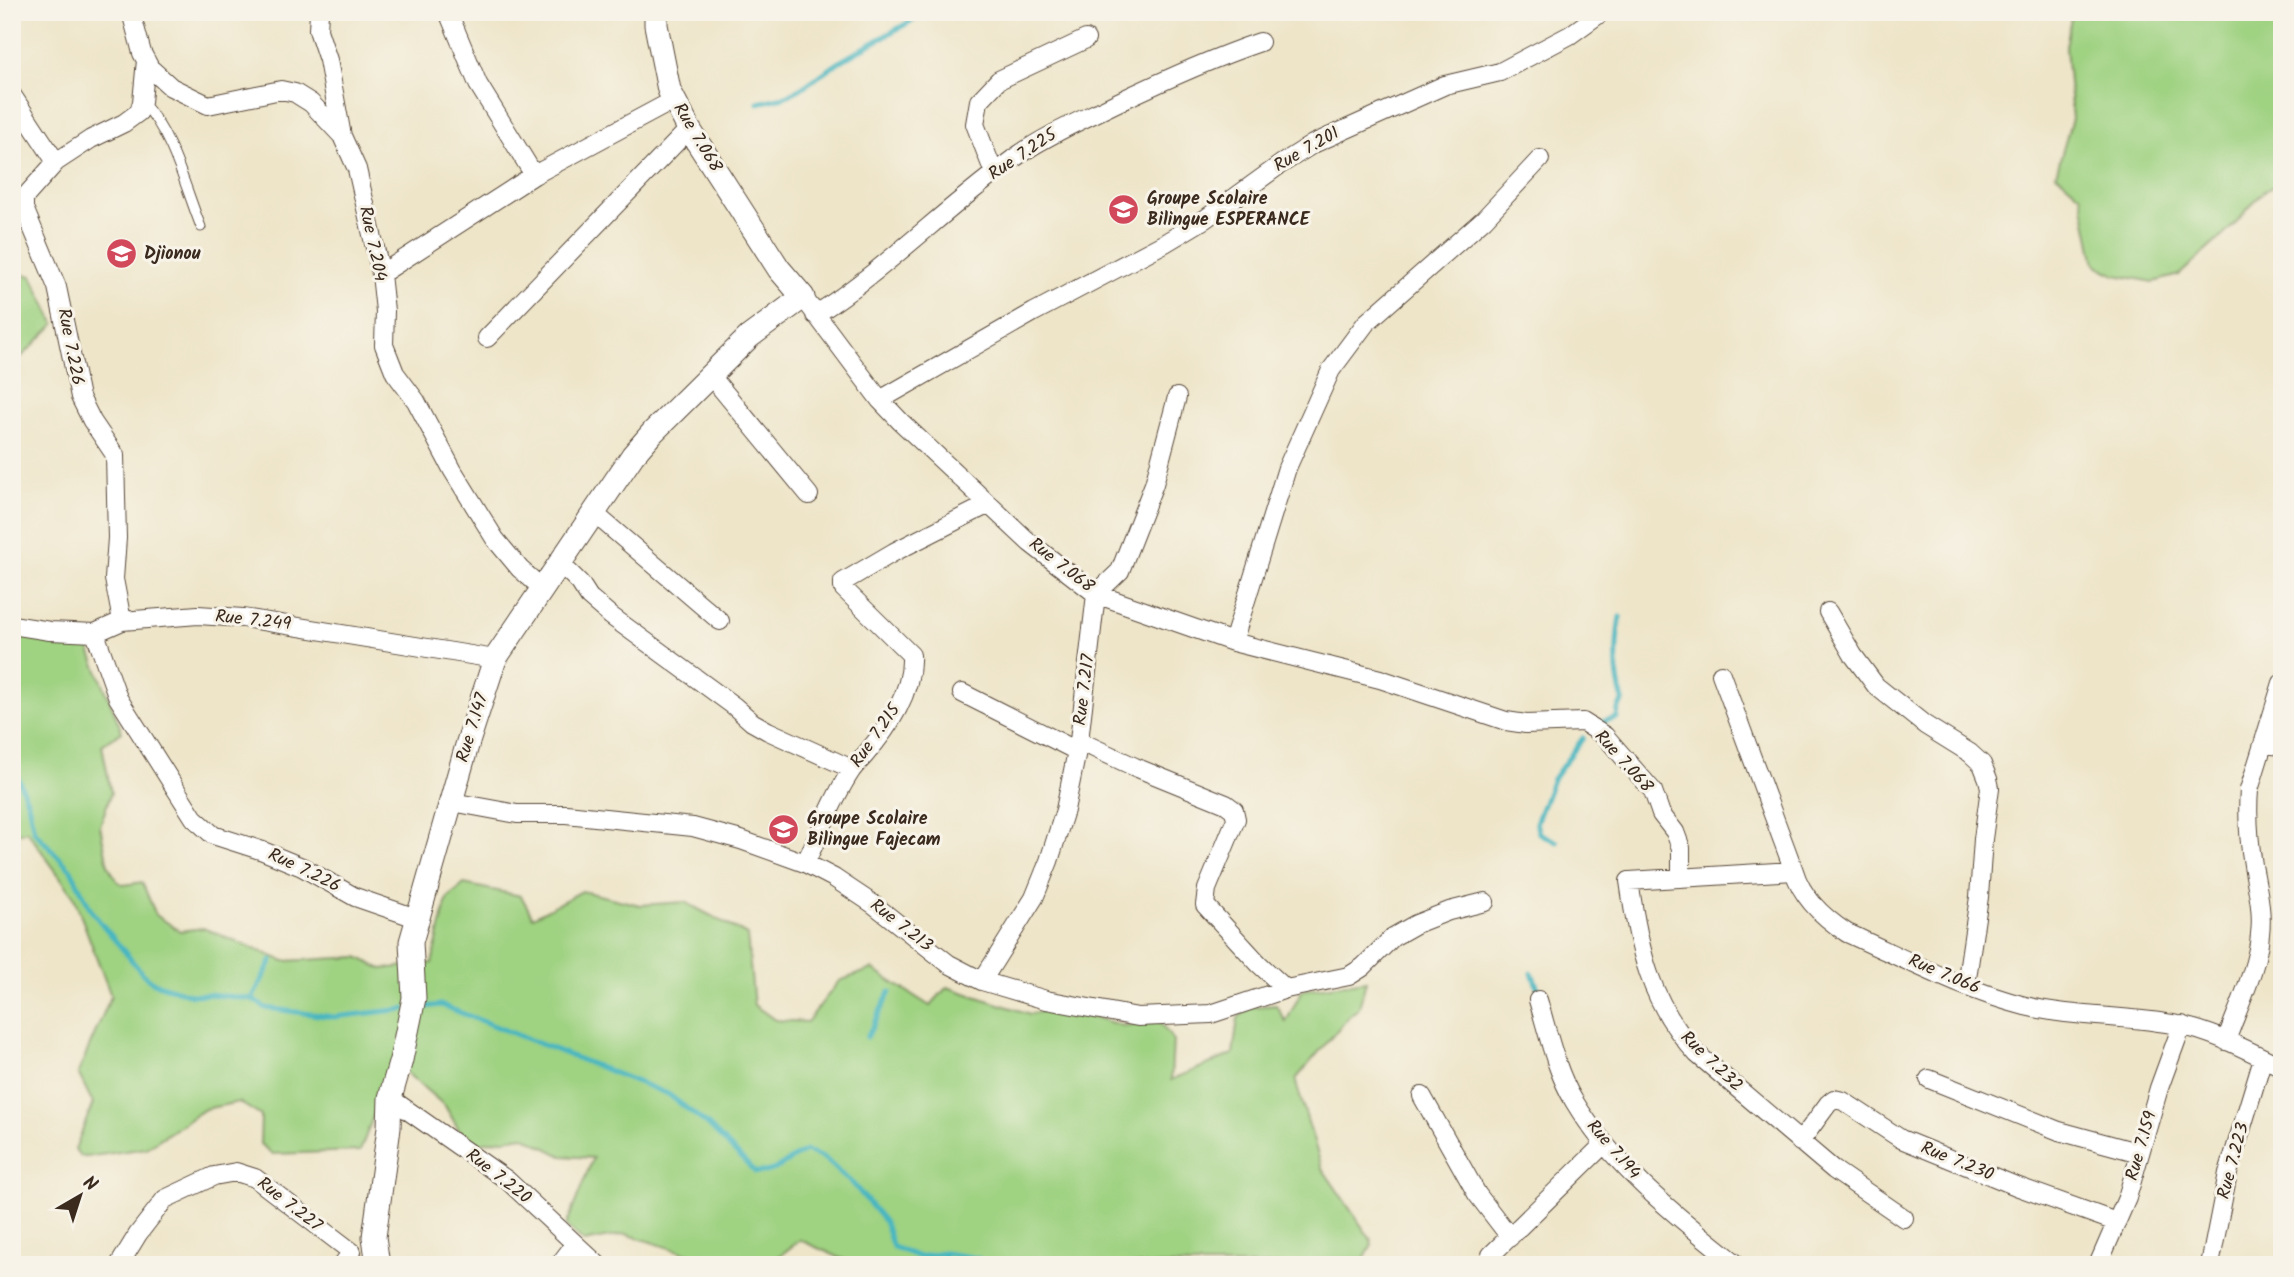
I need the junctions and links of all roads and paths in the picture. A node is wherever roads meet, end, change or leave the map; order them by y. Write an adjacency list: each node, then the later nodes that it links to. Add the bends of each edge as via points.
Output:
1 (131, 12): 8 (street, Rue 7.204)
2 (319, 12): 13 (street, via 318,30)
3 (448, 12): 17 (street, via 478,84)
4 (656, 12): 10 (street, Rue 7.068, via 664,69)
5 (1602, 12): 24 (street, Rue 7.201, via 1570,35 1500,72 1446,85 1313,144 1165,243)
6 (1086, 39): 16 (street, via 999,80 979,101 975,124)
7 (1260, 43): 16 (street, Rue 7.225, via 1216,57 1060,130)
8 (146, 60): 11 (street); 13 (street, Rue 7.204, via 171,87 208,105 281,90 295,93)
9 (12, 95): 15 (street)
10 (674, 100): 12 (street, Rue 7.068); 17 (street)
11 (142, 102): 15 (street, Rue 7.226, via 139,112 124,123); 18 (lane, via 164,132)
12 (689, 129): 20 (street, Rue 7.068, via 779,269); 21 (street)
13 (342, 136): 19 (street, Rue 7.204, via 357,169)
14 (1540, 159): 36 (street, via 1484,219 1366,323 1331,370 1287,468)
15 (56, 162): 32 (street, Rue 7.226, via 24,198 24,208 57,287 80,397 115,455 114,579)
16 (994, 173): 20 (street, Rue 7.225, via 888,261)
17 (534, 174): 19 (street)
18 (201, 227)
19 (381, 274): 29 (street, Rue 7.204, via 384,345 395,373 416,401 495,539)
20 (809, 306): 22 (street, Rue 7.147, via 749,337); 24 (street, Rue 7.068)
21 (488, 338)
22 (710, 376): 25 (street); 27 (street, Rue 7.147, via 634,455)
23 (1177, 397): 30 (street, via 1154,484 1120,571)
24 (880, 400): 26 (street, Rue 7.068)
25 (809, 495)
26 (987, 505): 30 (street, Rue 7.068); 44 (street, Rue 7.215, via 843,582 843,588 911,654 912,674 901,704)
27 (595, 514): 28 (street, Rue 7.147); 33 (street)
28 (561, 564): 29 (street, Rue 7.147); 44 (street, via 611,616 752,722)
29 (542, 588): 37 (street, Rue 7.147)
30 (1096, 594): 36 (street, Rue 7.068); 42 (street, Rue 7.217)
31 (1828, 612): 52 (street, via 1875,686 1970,753 1982,764 1988,779 1979,897)
32 (122, 621): 35 (street, Rue 7.249); 37 (street, Rue 7.249, via 198,615 243,618)
33 (720, 621)
34 (12, 625): 35 (street, Rue 7.249)
35 (95, 633): 50 (street, Rue 7.226, via 118,698 194,818 213,835 263,851 355,897)
36 (1233, 642): 48 (street, Rue 7.068, via 1380,679 1506,721 1583,722 1605,736 1653,791 1681,848)
37 (495, 659): 45 (street, Rue 7.147)
38 (1721, 674): 47 (street, Rue 7.066)
39 (2282, 683): 41 (street)
40 (962, 693): 42 (street)
41 (2263, 744): 43 (street); 56 (street, via 2248,806 2261,933)
42 (1078, 746): 51 (street, Rue 7.217, via 1065,810 1034,898); 53 (street, via 1234,810 1236,819 1207,888 1205,905)
43 (2282, 746)
44 (852, 769): 46 (street, Rue 7.215, via 822,821)
45 (452, 802): 46 (street, Rue 7.213, via 517,814 594,816 693,827); 50 (street, Rue 7.147)
46 (806, 863): 51 (street, Rue 7.213, via 873,904 949,964)
47 (1794, 872): 48 (street); 52 (street, Rue 7.066, via 1807,897 1847,933)
48 (1681, 877): 62 (street, Rue 7.232, via 1629,881 1638,943 1662,1007 1697,1054)
49 (1485, 902): 53 (street, Rue 7.213, via 1416,924 1393,937 1349,976)
50 (419, 919): 61 (street, Rue 7.147, via 411,942 414,998)
51 (982, 982): 53 (street, Rue 7.213, via 1058,1003 1138,1017 1211,1014)
52 (1966, 985): 55 (street, Rue 7.066, via 2040,1009)
53 (1286, 989)
54 (1538, 999): 63 (street, Rue 7.194, via 1573,1100)
55 (2182, 1025): 56 (street, Rue 7.066); 64 (street, Rue 7.159)
56 (2226, 1041): 57 (street, Rue 7.066)
57 (2263, 1058): 58 (street, Rue 7.066); 78 (street, Rue 7.223, via 2228,1172)
58 (2282, 1067)
59 (1929, 1079): 64 (street, via 2059,1131)
60 (1422, 1096): 68 (street, via 1477,1194)
61 (390, 1098): 67 (street, Rue 7.147); 69 (street, Rue 7.220, via 507,1180)
62 (1800, 1142): 65 (street, Rue 7.232); 66 (street, Rue 7.230, via 1828,1104 1834,1099 1843,1101 1901,1139)
63 (1604, 1144): 68 (street); 76 (street, Rue 7.194, via 1627,1170)
64 (2140, 1153): 66 (street, Rue 7.159)
65 (1903, 1218)
66 (2116, 1223): 77 (street, Rue 7.159)
67 (374, 1237): 70 (street); 72 (street, Rue 7.147)
68 (1510, 1237): 75 (street, via 1491,1255)
69 (575, 1244): 73 (street); 74 (street, Rue 7.220)
70 (347, 1259): 71 (street, Rue 7.227, via 255,1178 236,1172 214,1176 165,1199)
71 (119, 1265)
72 (378, 1265)
73 (559, 1265)
74 (598, 1265)
75 (1494, 1265)
76 (1738, 1265)
77 (2098, 1265)
78 (2210, 1265)

